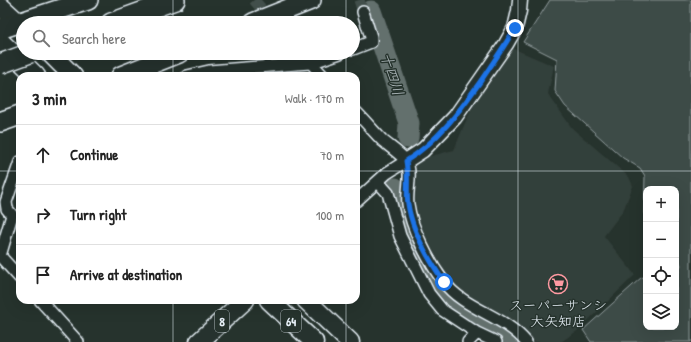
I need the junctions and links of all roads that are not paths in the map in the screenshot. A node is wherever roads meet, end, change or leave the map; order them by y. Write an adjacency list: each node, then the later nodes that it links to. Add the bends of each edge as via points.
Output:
1 (88, 0): 7 (highway)
2 (311, 0): 9 (highway)
3 (520, 0): 31 (street, via 515,28 455,117 423,150)
4 (172, 1): 8 (highway)
5 (0, 6): 10 (main road)
6 (363, 12): 14 (street, via 372,37 371,42)
7 (45, 16)
8 (130, 16)
9 (271, 16)
10 (16, 20)
11 (16, 26): 12 (highway)
12 (0, 29)
13 (0, 41): 15 (main road)
14 (360, 46)
15 (16, 57)
16 (16, 58): 22 (highway, bridge)
17 (20, 60): 23 (main road)
18 (57, 60): 24 (main road)
19 (161, 60): 25 (highway)
20 (317, 60): 21 (street)
21 (310, 62): 26 (street); 27 (street)
22 (0, 64)
23 (32, 72)
24 (69, 72)
25 (131, 72)
26 (205, 72)
27 (319, 72)
28 (16, 116): 30 (highway)
29 (360, 116): 31 (street)
30 (0, 122)
31 (406, 161): 33 (street); 37 (street, via 409,175 409,209)
32 (16, 173): 35 (street, via 6,202 7,210 12,216)
33 (378, 182): 34 (street); 37 (street, via 388,193 400,236)
34 (360, 198)
35 (0, 256): 36 (street)
36 (16, 274)
37 (431, 278): 42 (street, via 429,294 442,310); 49 (street, via 514,330)
38 (44, 304): 43 (street)
39 (241, 304): 44 (main road, 8)
40 (272, 304): 45 (main road, 64)
41 (310, 304): 46 (main road, 64)
42 (477, 333): 47 (street); 48 (street)
43 (78, 342)
44 (199, 342)
45 (314, 342)
46 (350, 342)
47 (468, 342)
48 (496, 342)
49 (526, 342)

